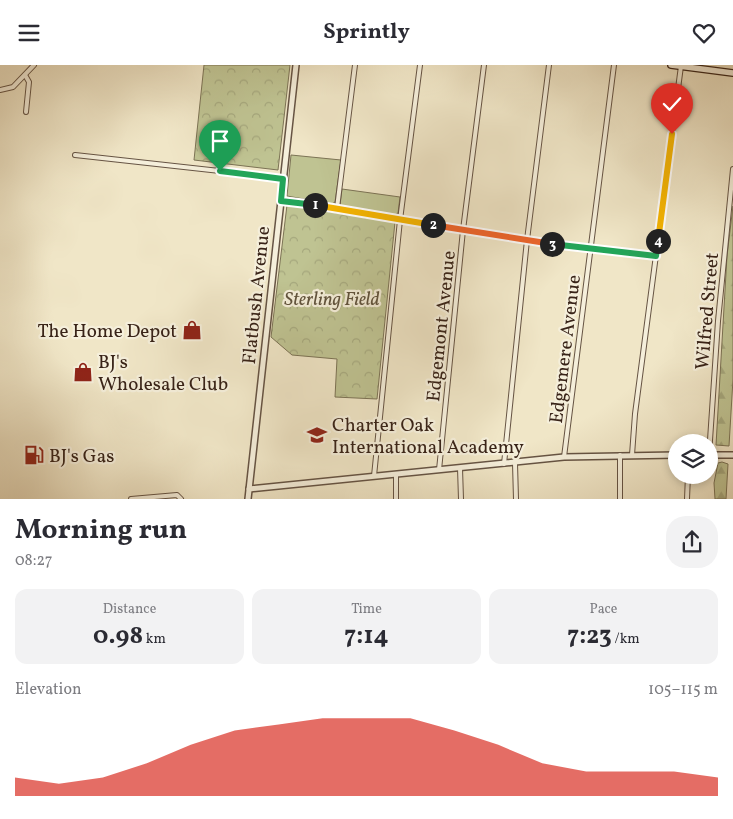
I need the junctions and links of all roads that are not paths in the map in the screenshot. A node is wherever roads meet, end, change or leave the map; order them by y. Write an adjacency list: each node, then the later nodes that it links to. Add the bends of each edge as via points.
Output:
1 (34, 65): 11 (street)
2 (296, 65): 16 (street, Flatbush Avenue)
3 (355, 65): 18 (street)
4 (420, 65): 19 (street)
5 (484, 65): 20 (street, Edgemont Avenue)
6 (550, 65): 21 (street)
7 (614, 65): 22 (street, Edgemere Avenue)
8 (672, 65): 9 (main road)
9 (681, 67): 10 (main road); 23 (street)
10 (733, 73)
11 (25, 75): 12 (street, via 13,87); 13 (street, via 29,83)
12 (0, 90)
13 (26, 112)
14 (75, 155): 16 (street)
15 (733, 169): 24 (street, Wilfred Street)
16 (283, 179): 17 (street, Flatbush Avenue)
17 (281, 201): 18 (street); 36 (street, Flatbush Avenue)
18 (337, 208): 19 (street)
19 (400, 220): 20 (street); 34 (street)
20 (463, 230): 21 (street); 32 (street, Edgemont Avenue)
21 (527, 240): 22 (street); 30 (street)
22 (590, 249): 23 (street); 28 (street, Edgemere Avenue)
23 (656, 256): 26 (street)
24 (710, 434)
25 (620, 455): 26 (street); 28 (street); 43 (street)
26 (632, 455): 27 (street)
27 (668, 455)
28 (564, 457): 29 (street)
29 (515, 463): 30 (street); 42 (street)
30 (504, 464): 31 (street)
31 (460, 468): 32 (street); 41 (street)
32 (439, 470): 33 (street)
33 (396, 474): 34 (street); 40 (street)
34 (374, 476): 36 (street)
35 (688, 484): 44 (street)
36 (249, 489): 39 (street, Flatbush Avenue)
37 (181, 498): 38 (street, via 177,495)
38 (131, 499)
39 (248, 499)
40 (396, 499)
41 (461, 499)
42 (516, 499)
43 (620, 499)
44 (687, 499)

